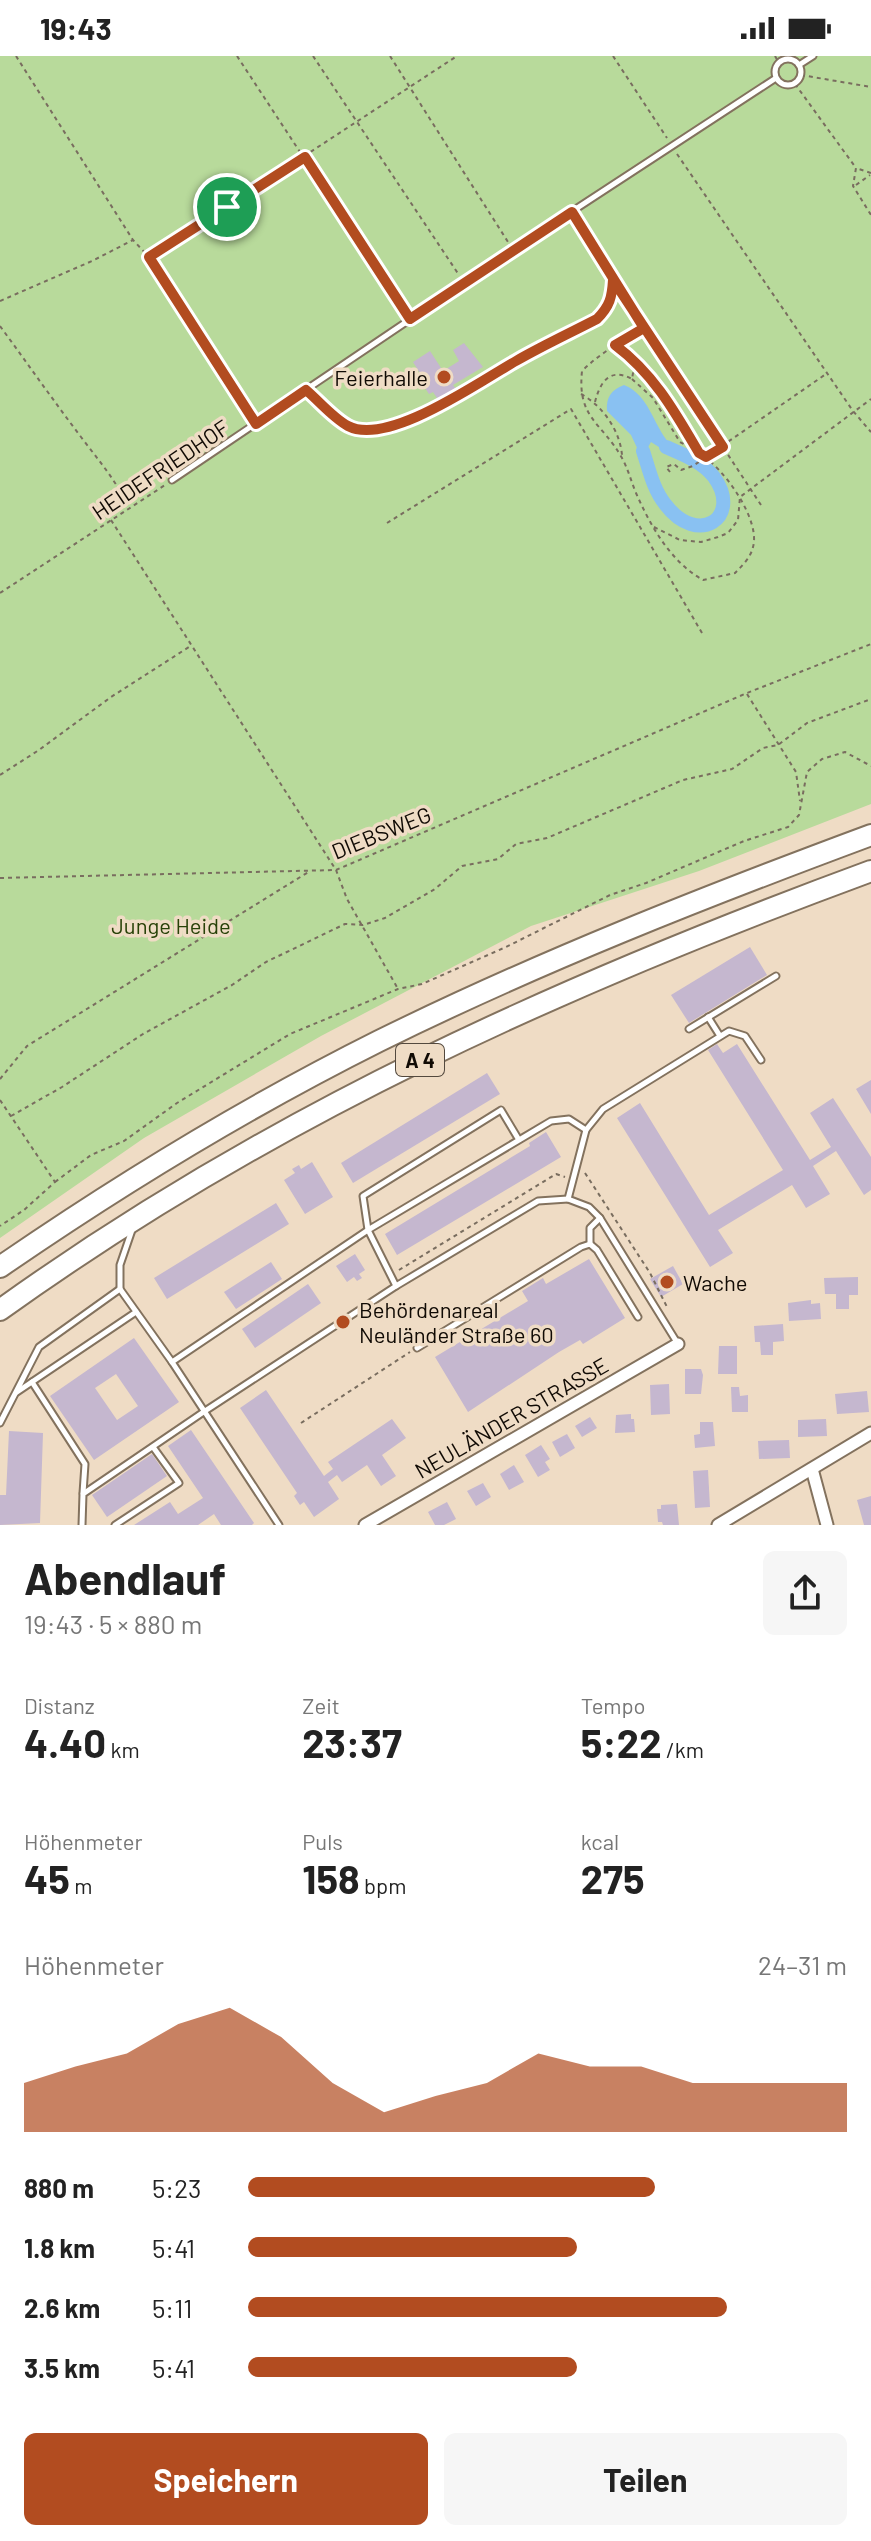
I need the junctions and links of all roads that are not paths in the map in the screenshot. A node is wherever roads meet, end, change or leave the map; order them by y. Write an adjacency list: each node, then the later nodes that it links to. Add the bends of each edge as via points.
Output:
1 (813, 56): 2 (lane)
2 (799, 65): 3 (lane, via 779,63); 3 (lane, via 801,75 795,84)
3 (776, 78): 4 (lane, HEIDEFRIEDHOF)
4 (172, 480)
5 (871, 835): 19 (highway, A 4, via 507,980 380,1041 182,1149)
6 (871, 871): 15 (highway, A 4, via 693,938 473,1034 266,1139)
7 (776, 976): 8 (lane)
8 (708, 1017): 9 (lane); 10 (lane)
9 (689, 1029)
10 (720, 1036): 11 (lane, via 729,1031 745,1036); 12 (lane, via 603,1109)
11 (761, 1060)
12 (586, 1130): 13 (lane, via 560,1118); 14 (lane)
13 (519, 1140): 17 (lane); 17 (lane, via 501,1110 363,1196)
14 (568, 1199): 16 (lane); 20 (lane, via 538,1201)
15 (136, 1218): 21 (lane, via 120,1265); 22 (highway, A 4)
16 (600, 1218): 18 (lane, via 590,1228); 25 (lane)
17 (368, 1230): 20 (lane); 27 (lane)
18 (590, 1244): 24 (lane); 26 (lane)
19 (0, 1267)
20 (396, 1286): 30 (lane)
21 (120, 1289): 23 (lane); 29 (lane, via 39,1347)
22 (0, 1310)
23 (136, 1312): 27 (lane); 28 (lane)
24 (638, 1317)
25 (678, 1344): 39 (street, NEULÄNDER STRASSE)
26 (417, 1348)
27 (172, 1362): 30 (lane)
28 (32, 1382): 29 (lane); 35 (lane, via 85,1464)
29 (15, 1393): 31 (lane)
30 (205, 1411): 33 (lane); 38 (lane)
31 (0, 1423)
32 (871, 1433): 34 (street)
33 (153, 1447): 35 (lane); 37 (lane, via 179,1483)
34 (812, 1469): 40 (street); 41 (street)
35 (83, 1494): 36 (lane)
36 (82, 1525)
37 (115, 1525)
38 (279, 1525)
39 (365, 1525)
40 (718, 1525)
41 (827, 1525)

